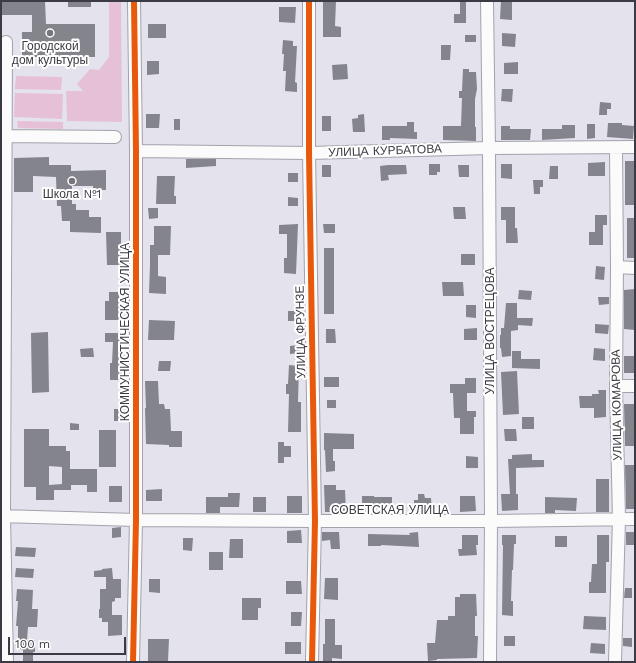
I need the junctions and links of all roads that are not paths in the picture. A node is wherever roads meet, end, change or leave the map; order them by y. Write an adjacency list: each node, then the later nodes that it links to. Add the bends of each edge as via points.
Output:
1 (134, 1): 10 (street, КОММУНИСТИЧЕСКАЯ УЛИЦА)
2 (309, 1): 11 (street, УЛИЦА ФРУНЗЕ)
3 (487, 1): 8 (street, УЛИЦА ВОСТРЕЦОВА)
4 (6, 42): 5 (street)
5 (6, 136): 6 (street); 16 (street)
6 (115, 137)
7 (635, 147): 9 (street, УЛИЦА КУРБАТОВА)
8 (489, 148): 9 (street, УЛИЦА КУРБАТОВА); 11 (street, УЛИЦА КУРБАТОВА); 21 (street, УЛИЦА ВОСТРЕЦОВА)
9 (616, 148): 12 (street, УЛИЦА КОМАРОВА)
10 (136, 151): 11 (street, УЛИЦА КУРБАТОВА); 19 (street, КОММУНИСТИЧЕСКАЯ УЛИЦА)
11 (309, 153): 20 (street, УЛИЦА ФРУНЗЕ)
12 (618, 267): 13 (street); 14 (street, УЛИЦА КОМАРОВА)
13 (635, 268)
14 (616, 386): 15 (street); 17 (street, УЛИЦА КОМАРОВА)
15 (635, 386)
16 (2, 516): 19 (street, СОВЕТСКАЯ УЛИЦА); 22 (street)
17 (619, 519): 18 (street, СОВЕТСКАЯ УЛИЦА); 21 (street, СОВЕТСКАЯ УЛИЦА); 26 (street, УЛИЦА КОМАРОВА)
18 (635, 519)
19 (136, 520): 20 (street, СОВЕТСКАЯ УЛИЦА); 23 (street, КОММУНИСТИЧЕСКАЯ УЛИЦА)
20 (316, 521): 21 (street, СОВЕТСКАЯ УЛИЦА); 24 (street, УЛИЦА ФРУНЗЕ)
21 (491, 521): 25 (street, УЛИЦА ВОСТРЕЦОВА)
22 (7, 662)
23 (134, 662)
24 (312, 662)
25 (490, 662)
26 (615, 662)

